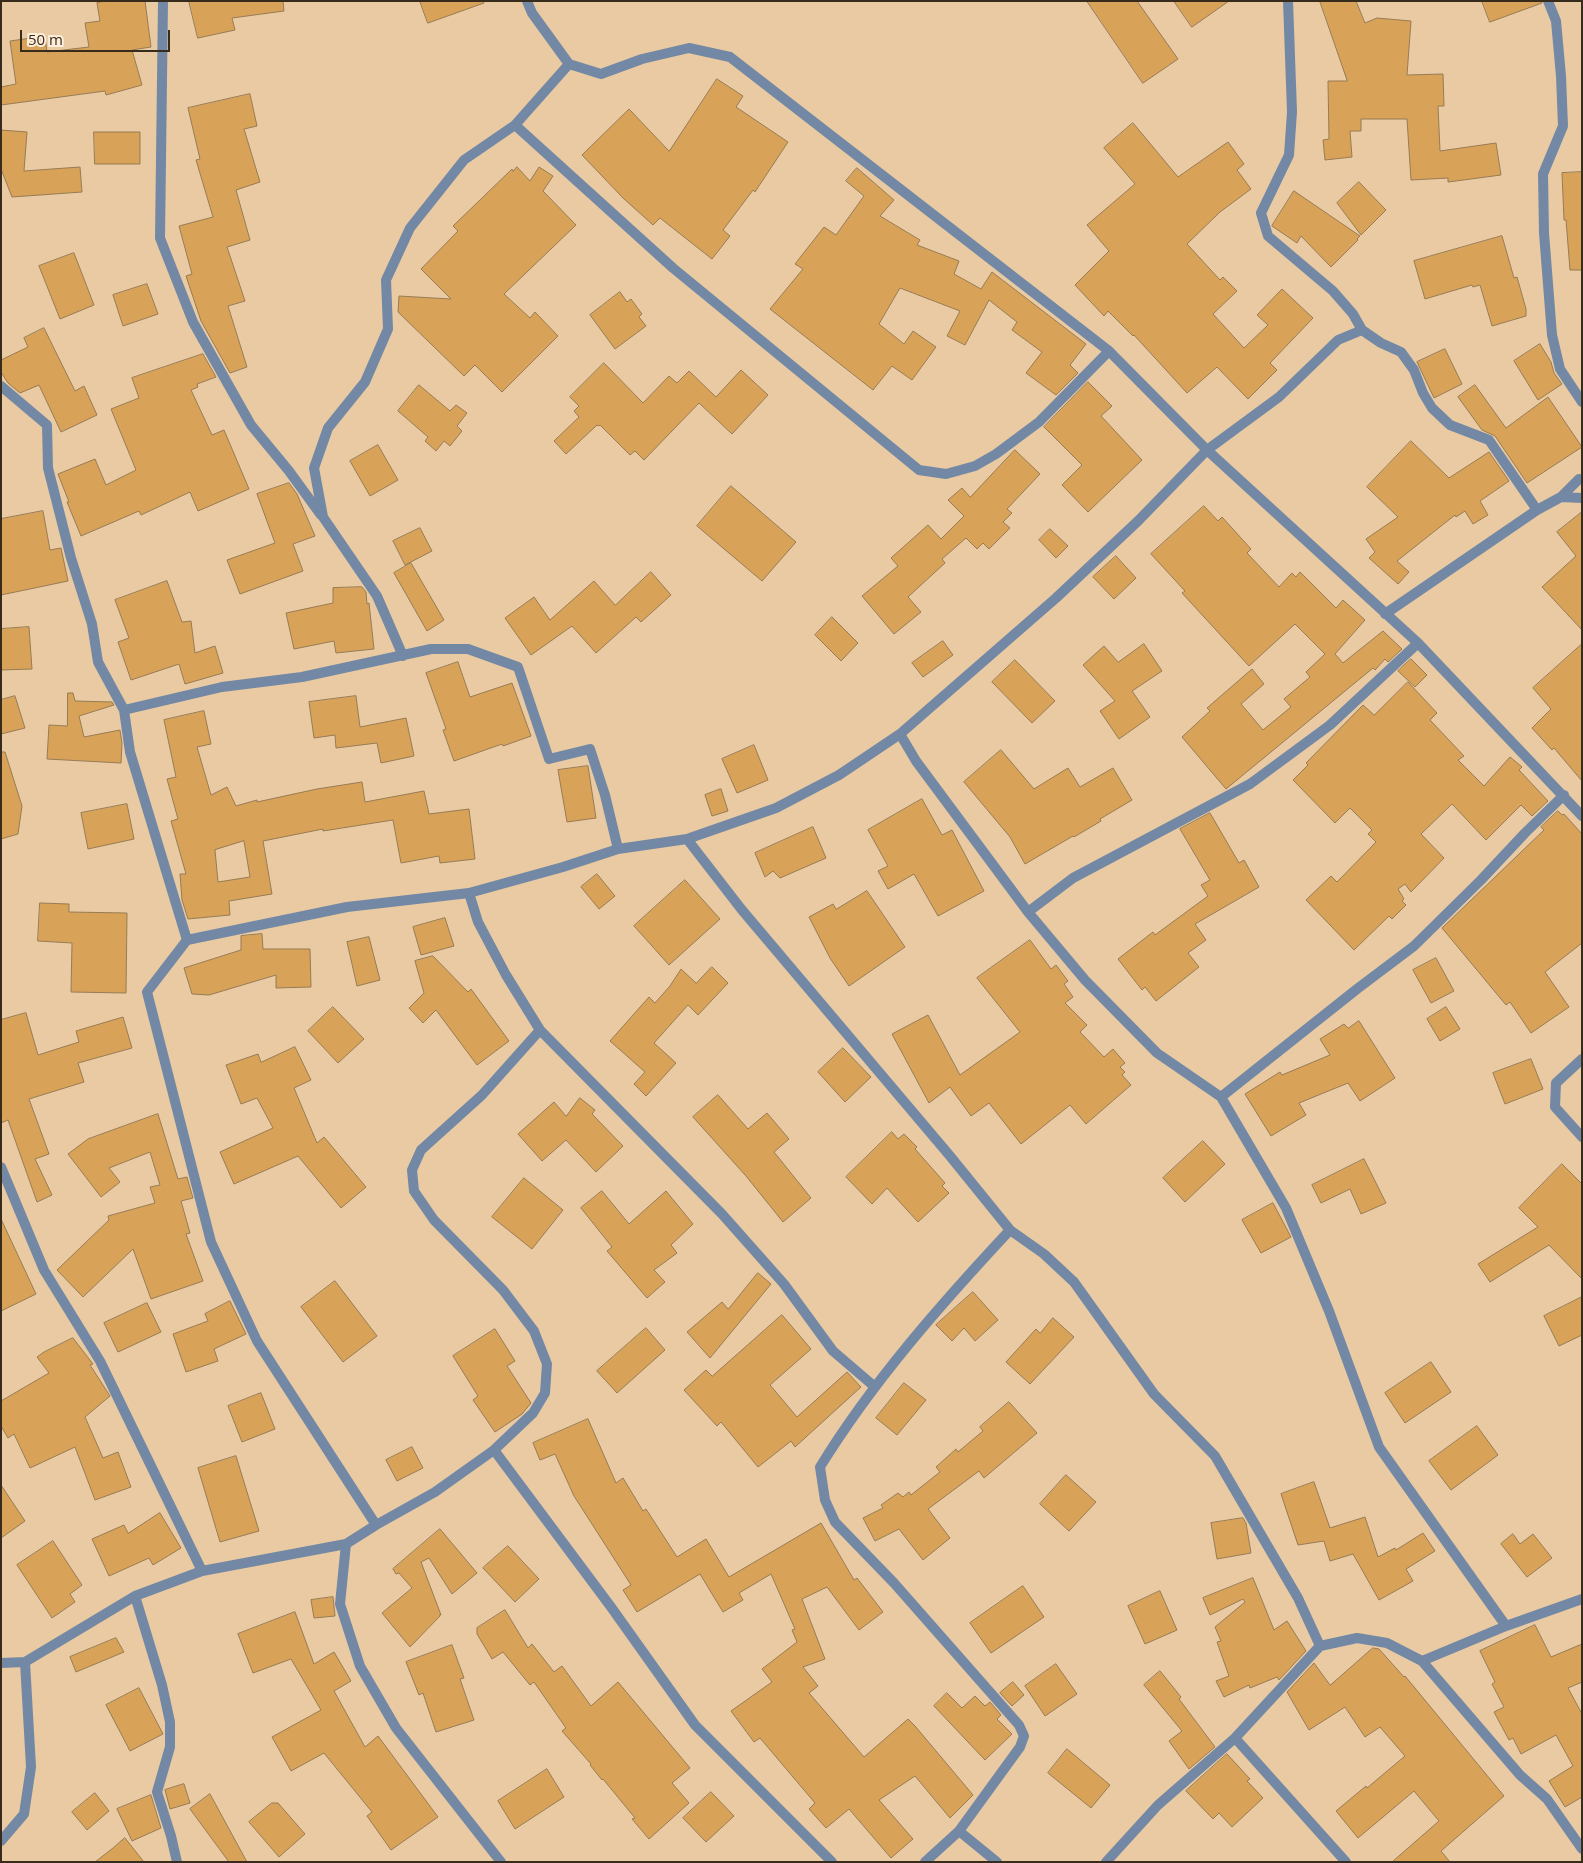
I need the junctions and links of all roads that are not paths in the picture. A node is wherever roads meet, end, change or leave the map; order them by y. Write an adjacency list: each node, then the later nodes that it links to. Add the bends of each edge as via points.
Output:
1 (163, 1): 17 (street, via 160,238 193,322 251,425)
2 (527, 1): 5 (street)
3 (1288, 1): 7 (street, via 1292,112 1290,155 1261,213 1268,236 1333,291)
4 (1548, 1): 10 (street, via 1556,21 1563,126 1543,174 1552,335 1560,369)
5 (569, 64): 6 (street); 8 (street, via 601,74 642,59 689,48 730,57)
6 (515, 125): 8 (street, via 673,268 919,470 946,474 975,466 996,454 1039,422); 17 (street, via 464,160 410,228 386,280 388,329 365,382 328,428 314,468)
7 (1362, 330): 11 (street, via 1338,340 1279,397); 16 (street, via 1401,352 1414,370 1432,408 1450,425 1489,440)
8 (1109, 351): 11 (street)
9 (1, 386): 21 (street, via 47,425 48,468 92,624 98,662)
10 (1582, 402)
11 (1207, 450): 18 (street); 22 (street, via 1056,598)
12 (1580, 476): 13 (street); 14 (street)
13 (1582, 492)
14 (1560, 497): 15 (street); 16 (street)
15 (1582, 498)
16 (1537, 510): 18 (street)
17 (323, 517): 20 (street, via 377,596)
18 (1385, 614): 19 (street)
19 (1418, 643): 23 (street); 28 (street, via 1330,725 1250,784 1073,878)
20 (403, 656): 21 (street, via 302,677 222,687); 26 (street, via 431,649 468,649 518,667 549,759 590,749)
21 (124, 710): 29 (street, via 130,752)
22 (900, 734): 25 (street, via 839,775 776,808); 28 (street, via 916,761)
23 (1564, 795): 24 (street); 32 (street, via 1414,946)
24 (1582, 816)
25 (687, 838): 26 (street); 35 (street, via 742,910)
26 (618, 849): 27 (street)
27 (469, 893): 29 (street, via 347,907); 30 (street, via 478,922)
28 (1028, 912): 32 (street, via 1085,980 1157,1053)
29 (187, 940): 38 (street, via 147,992 211,1242 257,1341)
30 (540, 1030): 36 (street, via 722,1214 784,1284 833,1351); 37 (street, via 482,1095 422,1150 412,1170 414,1191 434,1220 503,1290 534,1331 547,1364 545,1392 533,1413)
31 (1582, 1059): 33 (street, via 1556,1083 1555,1107)
32 (1221, 1098): 43 (street, via 1286,1208 1379,1447)
33 (1582, 1137)
34 (1, 1167): 40 (street, via 44,1270 100,1361)
35 (1010, 1230): 36 (street, via 957,1287); 44 (street, via 1044,1254 1074,1282 1154,1394 1215,1456 1298,1598)
36 (875, 1387): 49 (street, via 845,1426 820,1467 824,1500 835,1522 894,1583 1019,1725 1024,1736)
37 (494, 1450): 38 (street, via 435,1492); 54 (street, via 695,1725)
38 (376, 1525): 39 (street)
39 (346, 1544): 40 (street); 53 (street, via 340,1604 360,1666 396,1728)
40 (202, 1571): 41 (street)
41 (136, 1596): 45 (street); 52 (street, via 170,1722 170,1747 157,1792)
42 (1582, 1599): 43 (street)
43 (1506, 1626): 46 (street)
44 (1320, 1646): 46 (street, via 1357,1638 1387,1643); 48 (street)
45 (25, 1662): 47 (street); 50 (street, via 31,1767 24,1814)
46 (1422, 1662): 51 (street, via 1520,1776 1548,1799)
47 (1, 1663)
48 (1235, 1738): 57 (street, via 1158,1804); 58 (street)
49 (959, 1831): 55 (street); 56 (street)
50 (1, 1841)
51 (1582, 1849)
52 (177, 1862)
53 (500, 1862)
54 (832, 1862)
55 (925, 1862)
56 (997, 1862)
57 (1106, 1862)
58 (1346, 1862)

